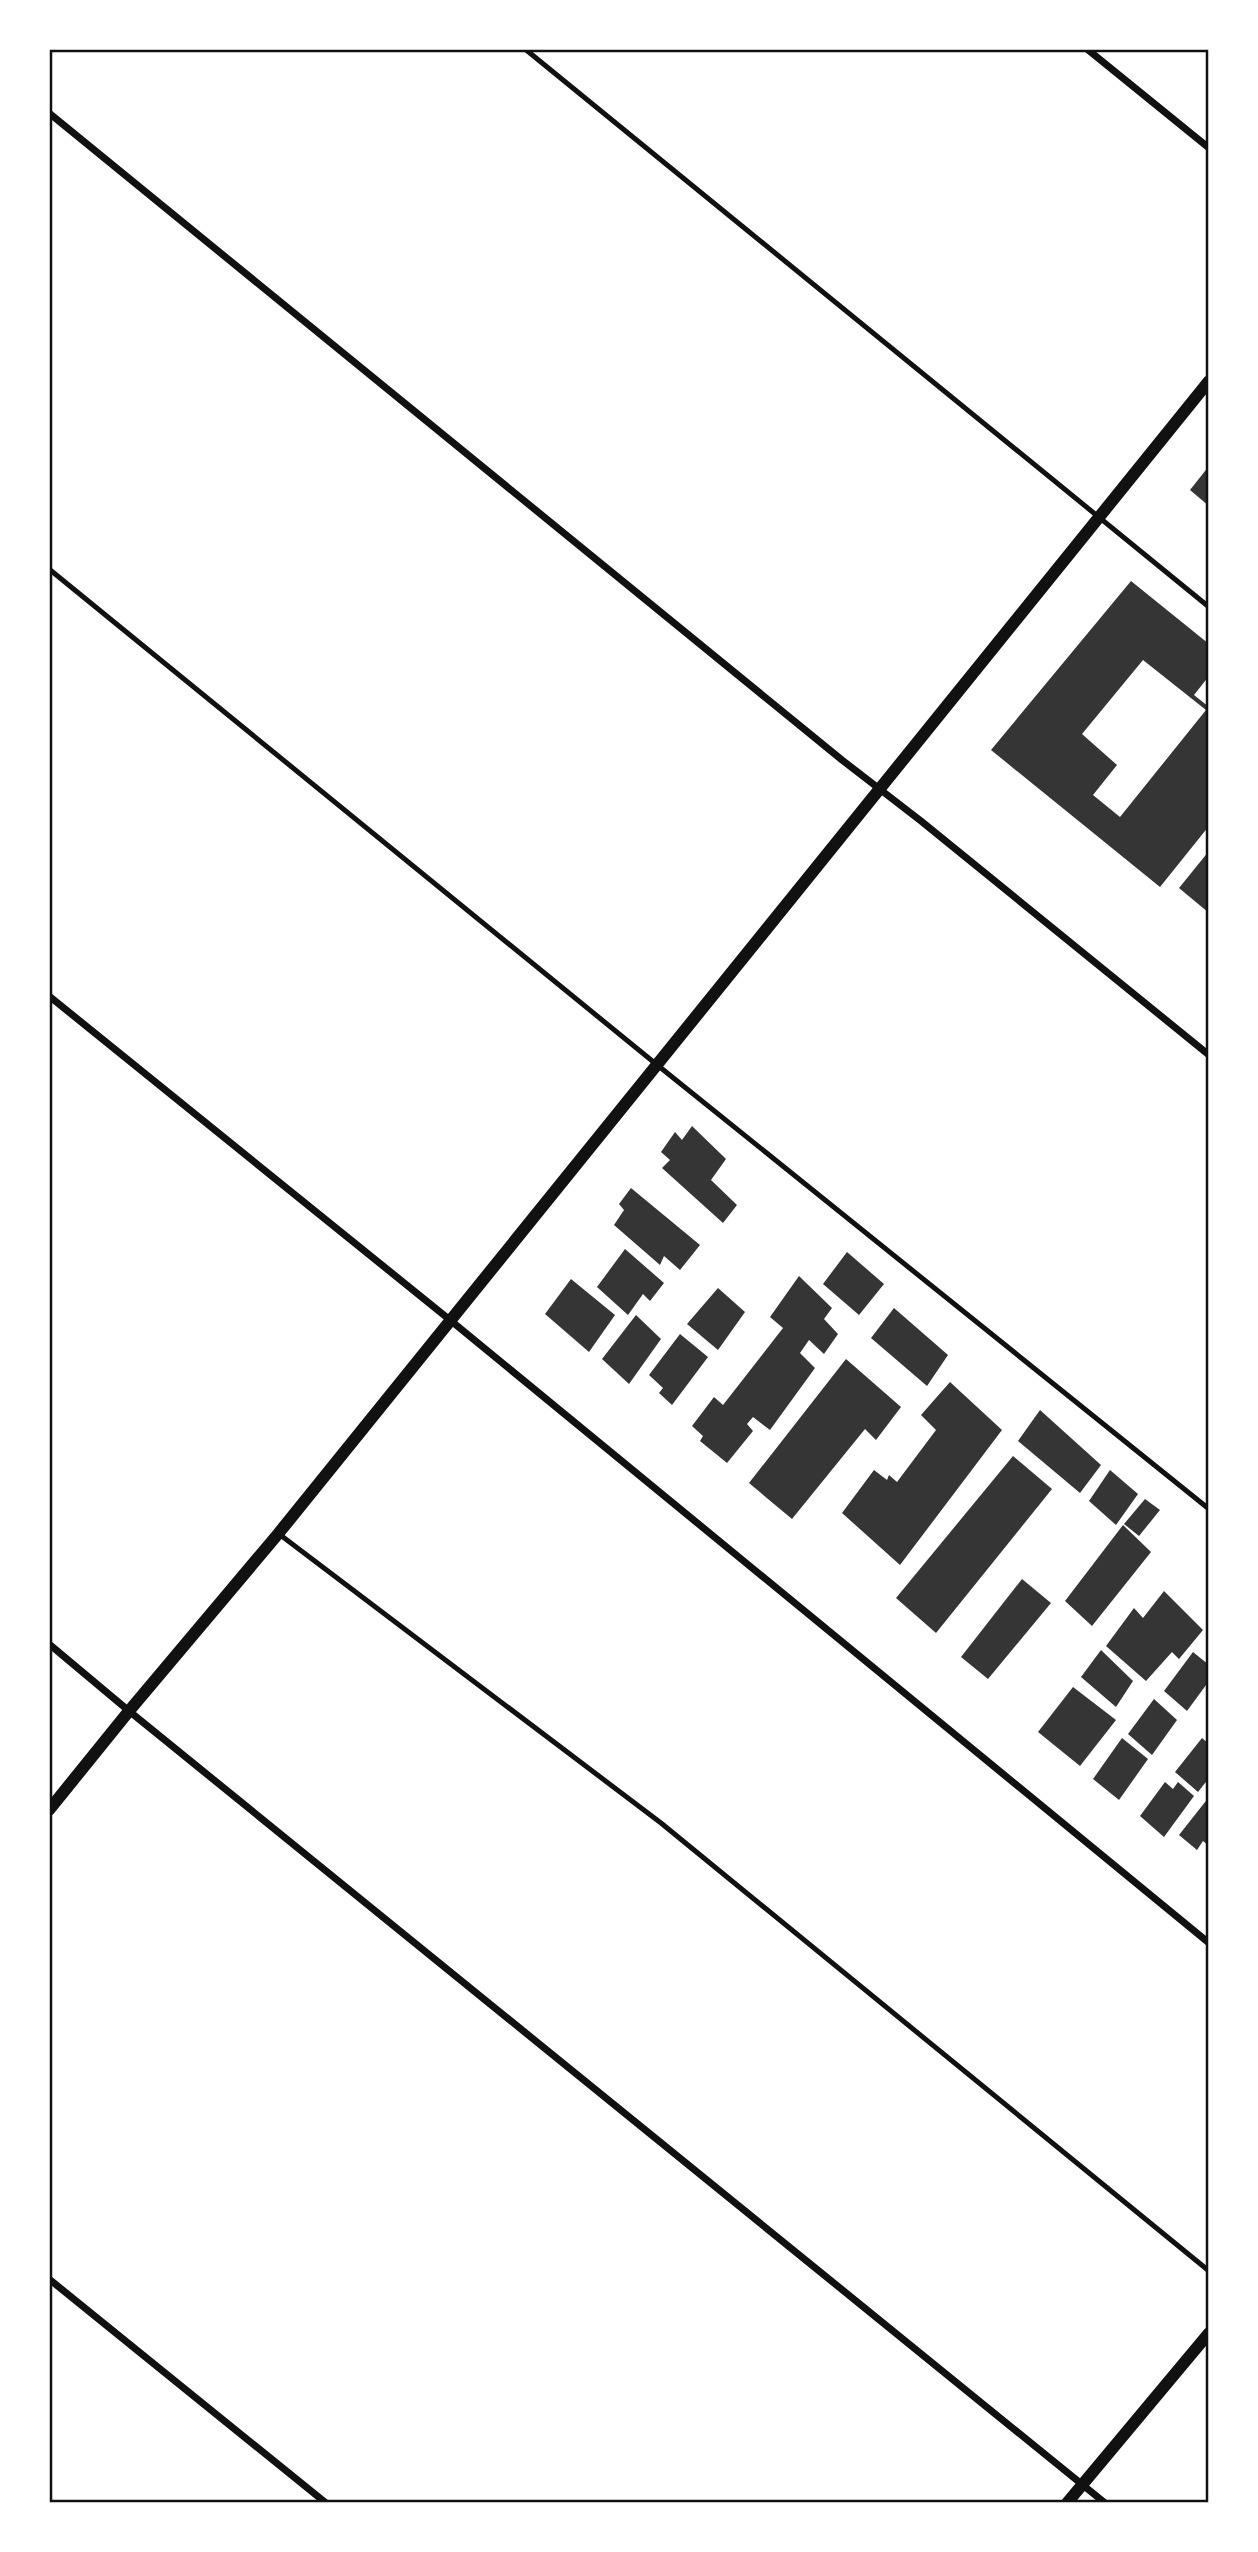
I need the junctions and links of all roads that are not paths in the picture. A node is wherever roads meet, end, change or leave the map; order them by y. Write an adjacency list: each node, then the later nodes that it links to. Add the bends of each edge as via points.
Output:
1 (524, 49): 6 (lane)
2 (1087, 49): 4 (street)
3 (49, 113): 9 (street)
4 (1209, 148)
5 (1209, 381): 6 (street)
6 (1098, 517): 8 (lane); 9 (street)
7 (49, 569): 12 (lane)
8 (1209, 607)
9 (878, 789): 11 (street); 12 (street)
10 (49, 996): 13 (street)
11 (1209, 1055)
12 (656, 1064): 13 (street); 14 (lane)
13 (450, 1320): 15 (street); 19 (street)
14 (1209, 1509)
15 (278, 1534): 17 (street); 20 (lane, via 661,1823)
16 (49, 1644): 17 (street)
17 (129, 1711): 18 (street); 23 (street)
18 (49, 1810)
19 (1209, 1943)
20 (1209, 2272)
21 (49, 2279): 24 (street)
22 (1209, 2333): 23 (street)
23 (1082, 2484): 25 (street); 26 (street)
24 (326, 2503)
25 (1067, 2503)
26 (1105, 2503)

